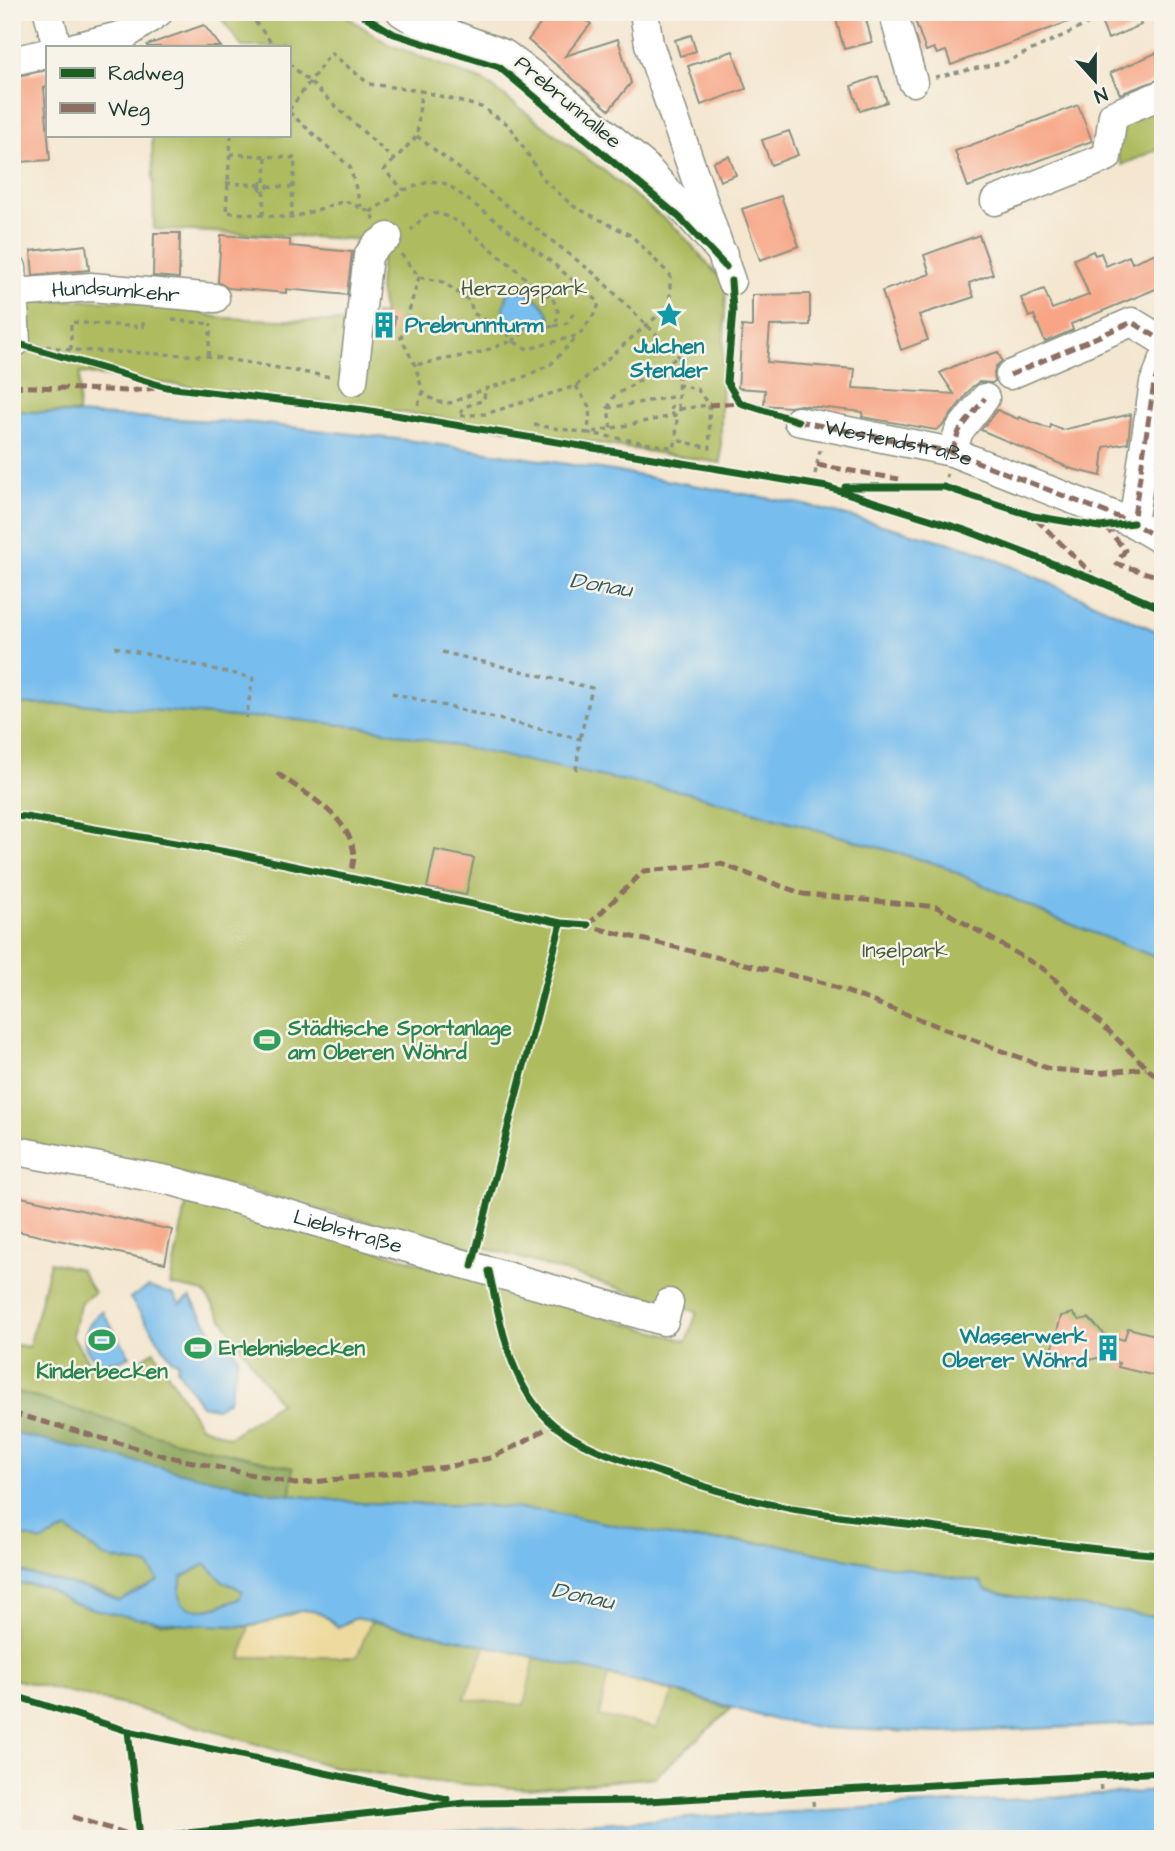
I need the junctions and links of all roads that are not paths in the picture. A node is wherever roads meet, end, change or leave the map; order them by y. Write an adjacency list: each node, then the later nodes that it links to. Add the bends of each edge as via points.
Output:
1 (48, 12): 6 (street)
2 (159, 12): 7 (street, via 127,34)
3 (644, 12): 5 (street, Prebrunnallee, via 649,44 727,267 645,166 504,54 414,20)
4 (893, 12): 10 (street)
5 (393, 21)
6 (57, 46)
7 (79, 46)
8 (46, 53): 9 (street)
9 (12, 61)
10 (913, 82)
11 (1163, 94): 12 (street, via 1113,115 1107,157)
12 (995, 201)
13 (398, 235): 20 (street, via 375,246 369,256)
14 (13, 279): 15 (street, Hundsumkehr, via 91,287); 17 (street)
15 (213, 311)
16 (1163, 341): 19 (street, via 1132,323)
17 (14, 342)
18 (1163, 360): 24 (street, via 1154,383)
19 (1010, 375)
20 (353, 381)
21 (985, 398): 23 (street, via 959,431)
22 (798, 421): 23 (street, Westendstraße)
23 (952, 452): 25 (street, Westendstraße)
24 (1152, 469): 25 (street)
25 (1133, 523): 26 (street, Westendstraße)
26 (1163, 541)
27 (12, 1150): 28 (street, Lieblstraße, via 172,1181 664,1321)
28 (669, 1303)

